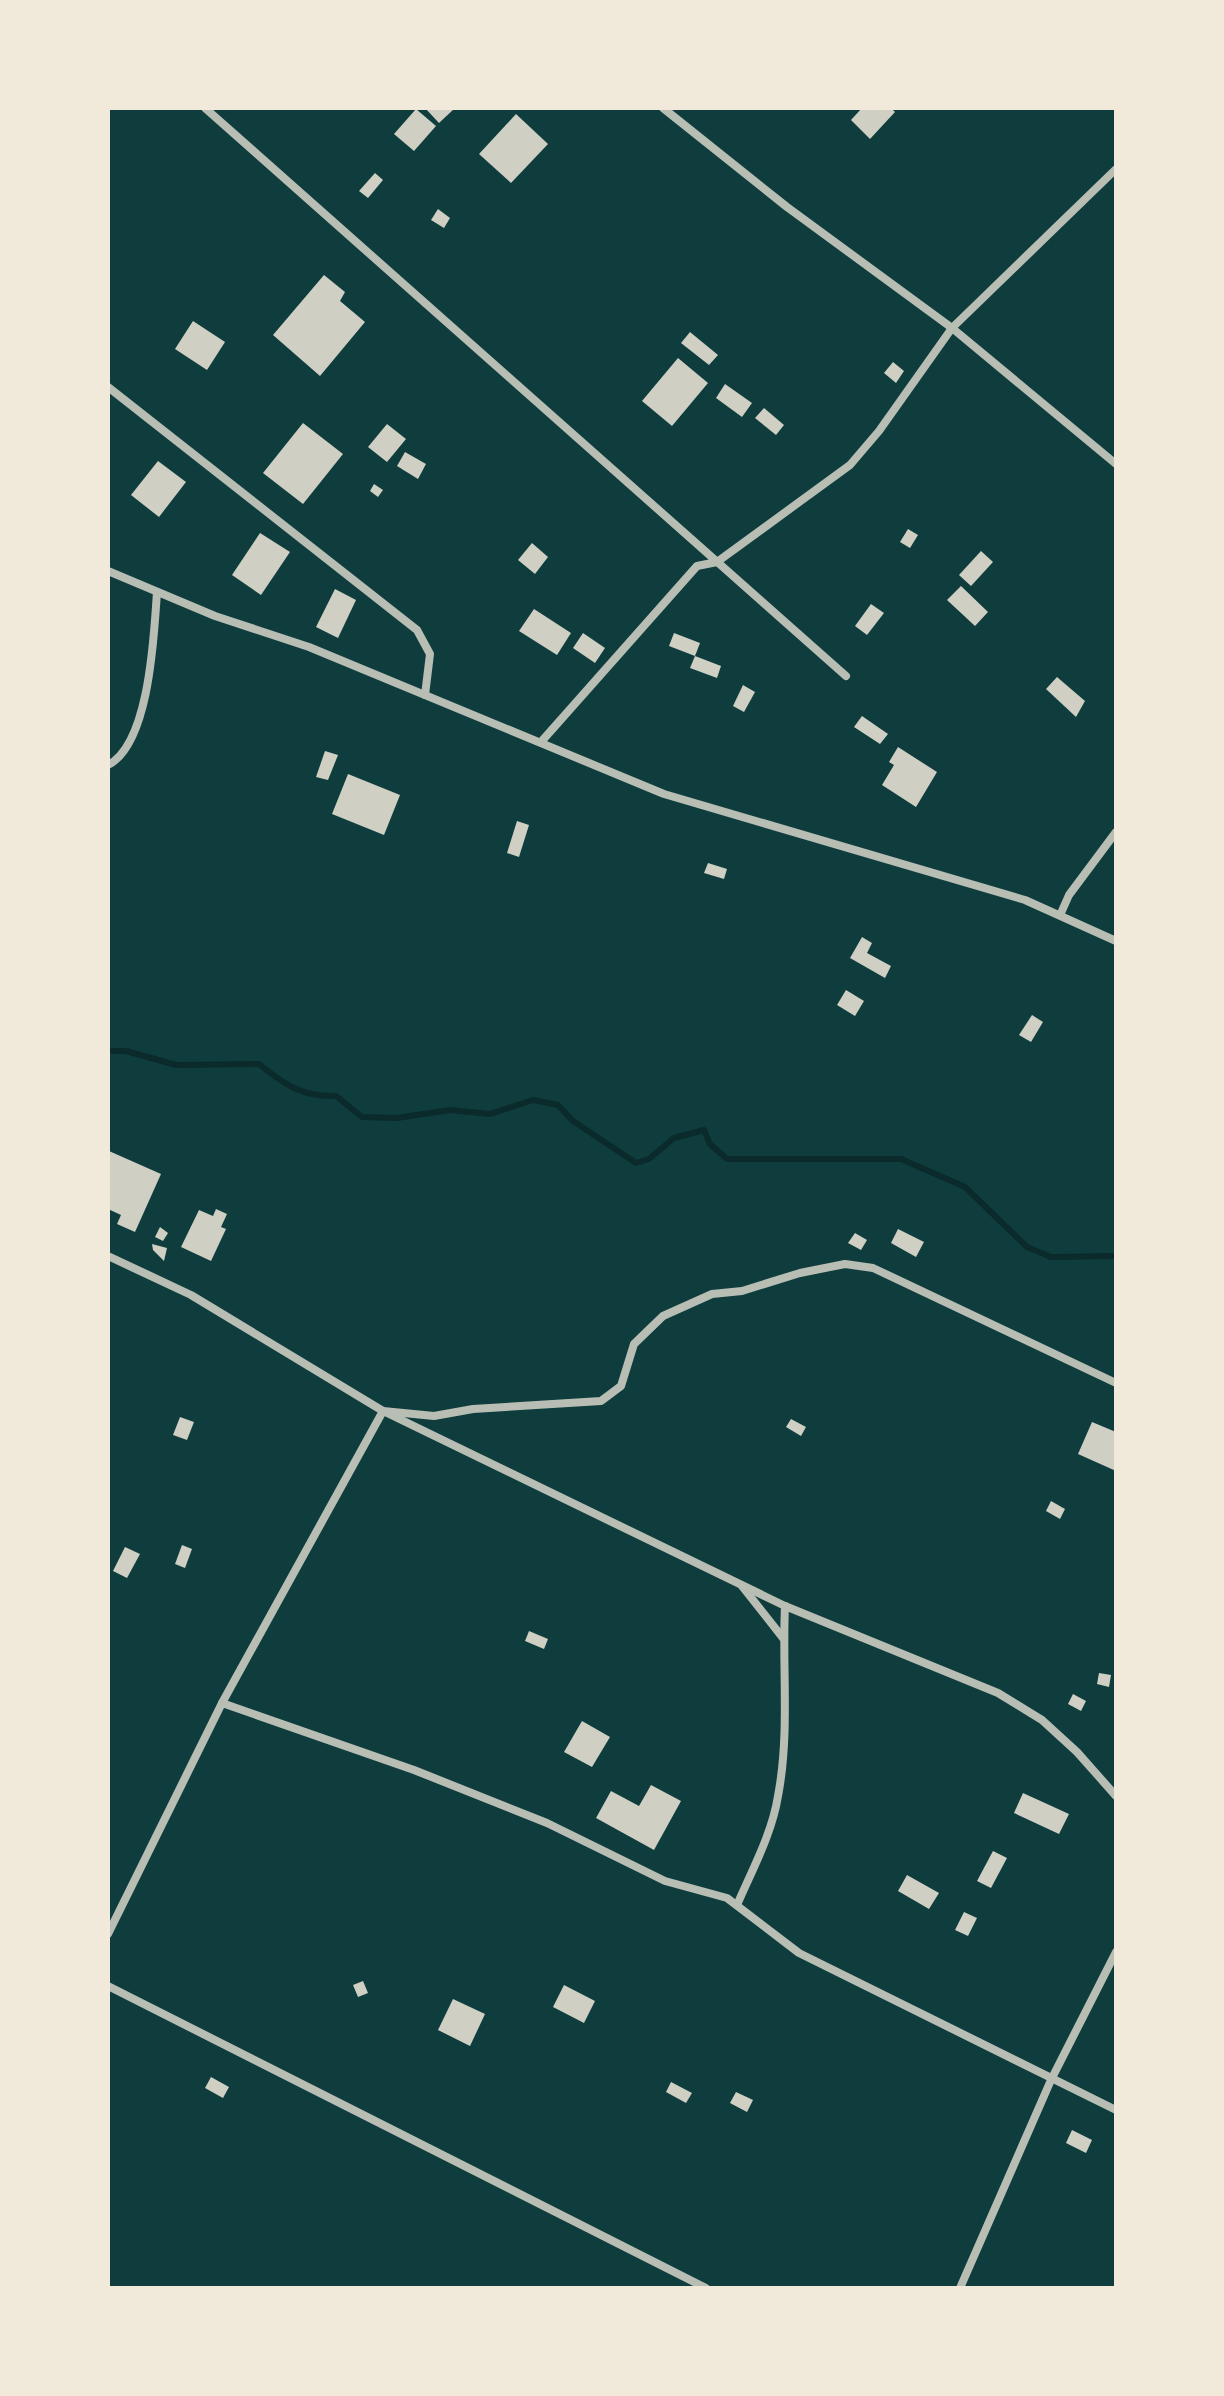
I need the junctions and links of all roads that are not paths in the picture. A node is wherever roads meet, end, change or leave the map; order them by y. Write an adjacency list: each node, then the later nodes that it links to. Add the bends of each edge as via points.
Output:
1 (205, 108): 7 (street)
2 (663, 108): 4 (street)
3 (1116, 169): 4 (street)
4 (952, 328): 6 (street); 7 (street, via 850,465)
5 (108, 387): 11 (street, via 417,630 430,654)
6 (1116, 464)
7 (717, 562): 10 (street); 12 (street, via 697,566)
8 (108, 571): 9 (street)
9 (157, 592): 11 (street); 13 (street, via 143,708 128,742)
10 (846, 676)
11 (425, 695): 12 (street)
12 (541, 742): 15 (street, via 730,816)
13 (108, 765)
14 (1116, 832): 15 (street)
15 (1061, 913): 16 (street)
16 (1116, 941)
17 (108, 1256): 19 (street, via 191,1295)
18 (1116, 1383): 19 (street, via 873,1268 845,1264 712,1294 663,1316 634,1344 621,1386 601,1401 434,1416)
19 (383, 1411): 20 (street); 23 (street)
20 (741, 1584): 21 (street); 22 (street)
21 (785, 1606): 22 (street); 24 (street, via 998,1693 1042,1720)
22 (783, 1639): 25 (street, via 785,1735 779,1795)
23 (222, 1703): 25 (street, via 414,1770 547,1823 665,1881); 26 (street)
24 (1116, 1796)
25 (737, 1905): 29 (street, via 799,1953)
26 (108, 1934)
27 (1116, 1952): 29 (street)
28 (108, 1986): 31 (street)
29 (1051, 2080): 30 (street); 32 (street)
30 (1116, 2110)
31 (706, 2288)
32 (960, 2288)

